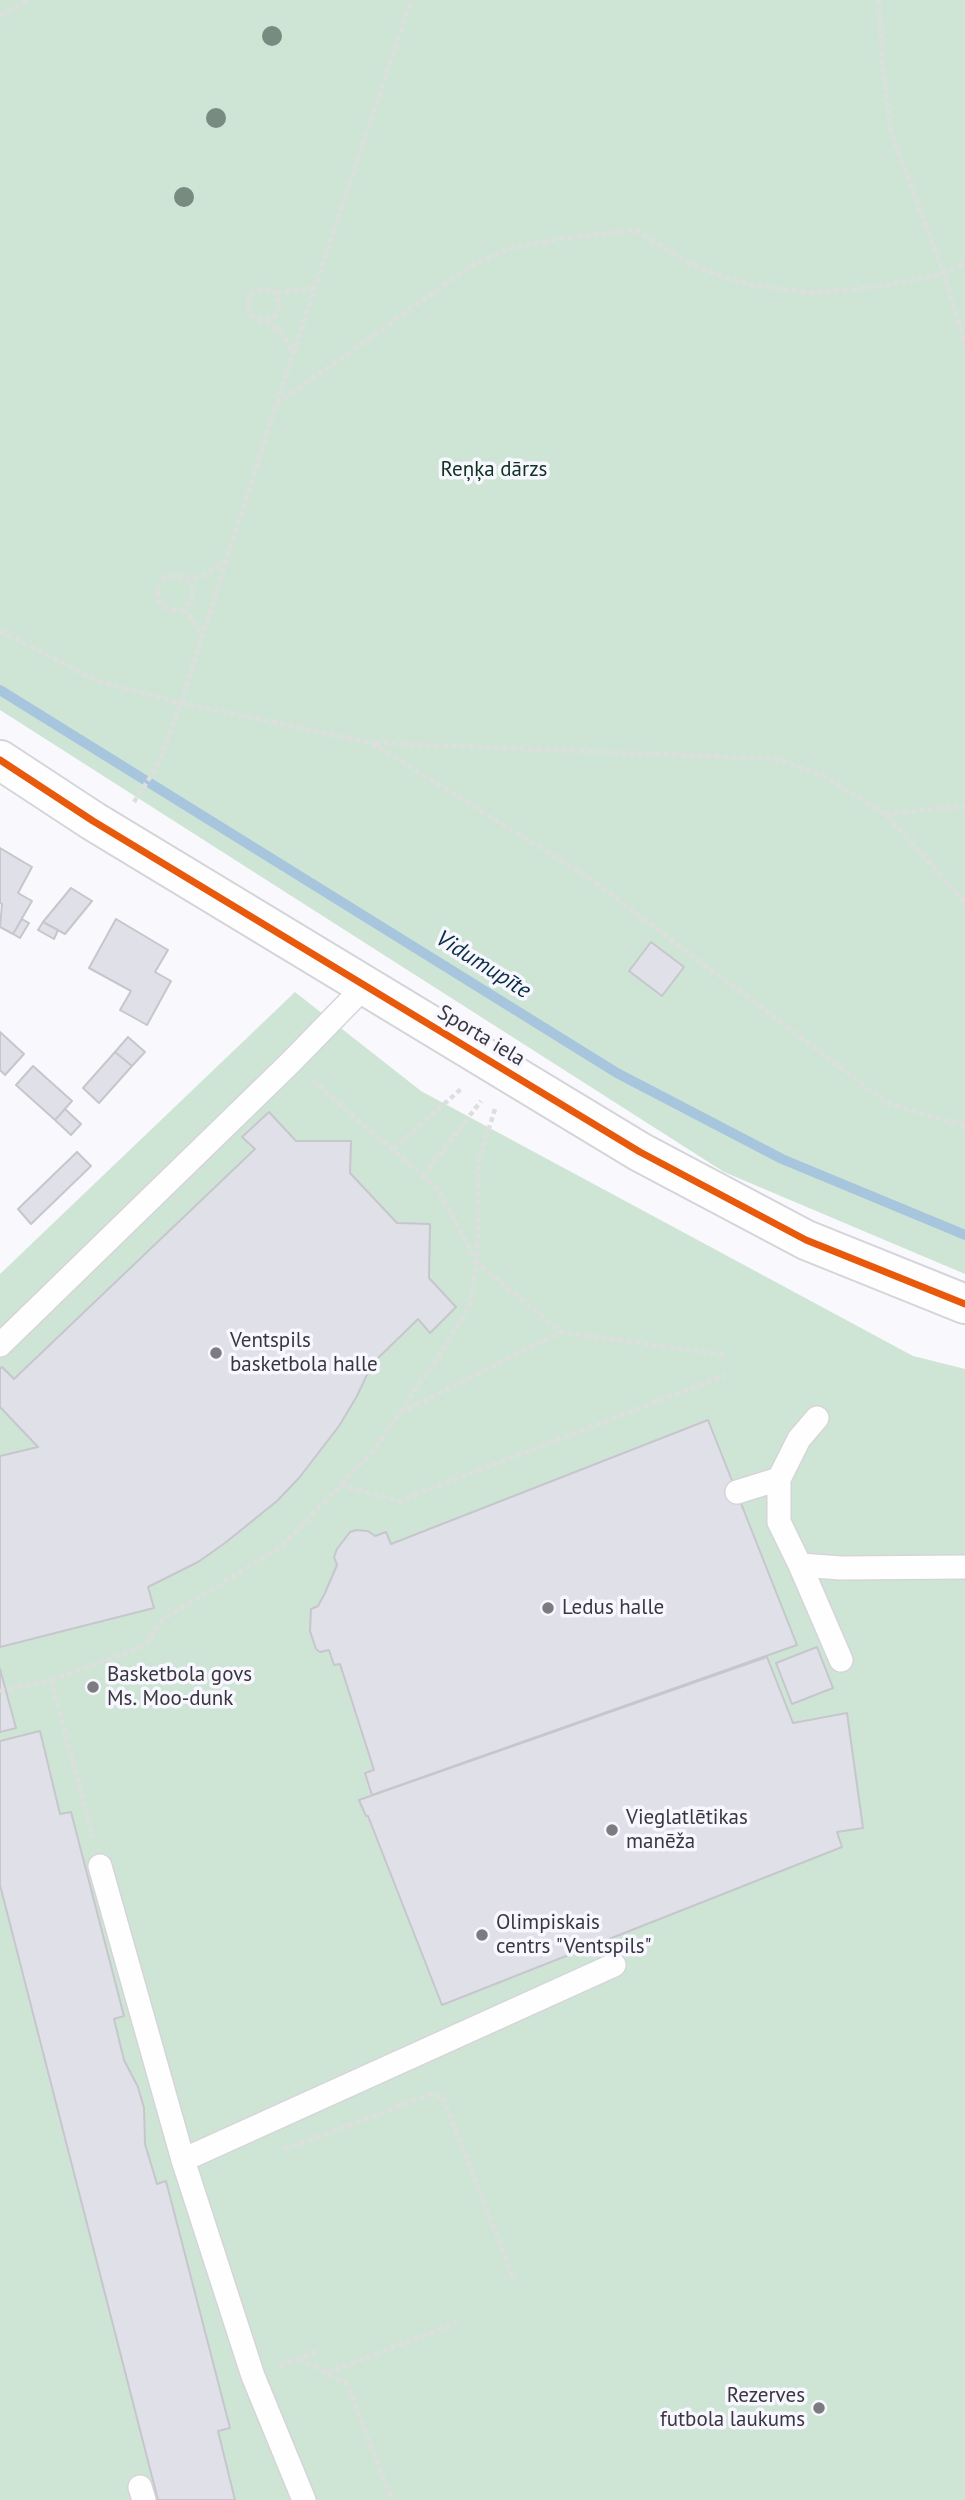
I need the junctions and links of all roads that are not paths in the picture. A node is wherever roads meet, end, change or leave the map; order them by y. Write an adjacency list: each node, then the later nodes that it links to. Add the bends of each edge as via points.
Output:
1 (0, 760): 2 (street, Sporta iela)
2 (365, 986): 3 (street, Sporta iela, via 640,1152 806,1240); 4 (lane)
3 (965, 1304)
4 (0, 1345)
5 (817, 1418): 6 (lane, via 799,1439)
6 (779, 1479): 7 (lane); 8 (lane, via 779,1522)
7 (737, 1492)
8 (800, 1565): 9 (lane, via 841,1569); 10 (lane)
9 (965, 1567)
10 (841, 1660)
11 (100, 1866): 13 (lane)
12 (614, 1965): 13 (lane)
13 (183, 2160): 14 (lane, via 253,2376)
14 (304, 2500)

